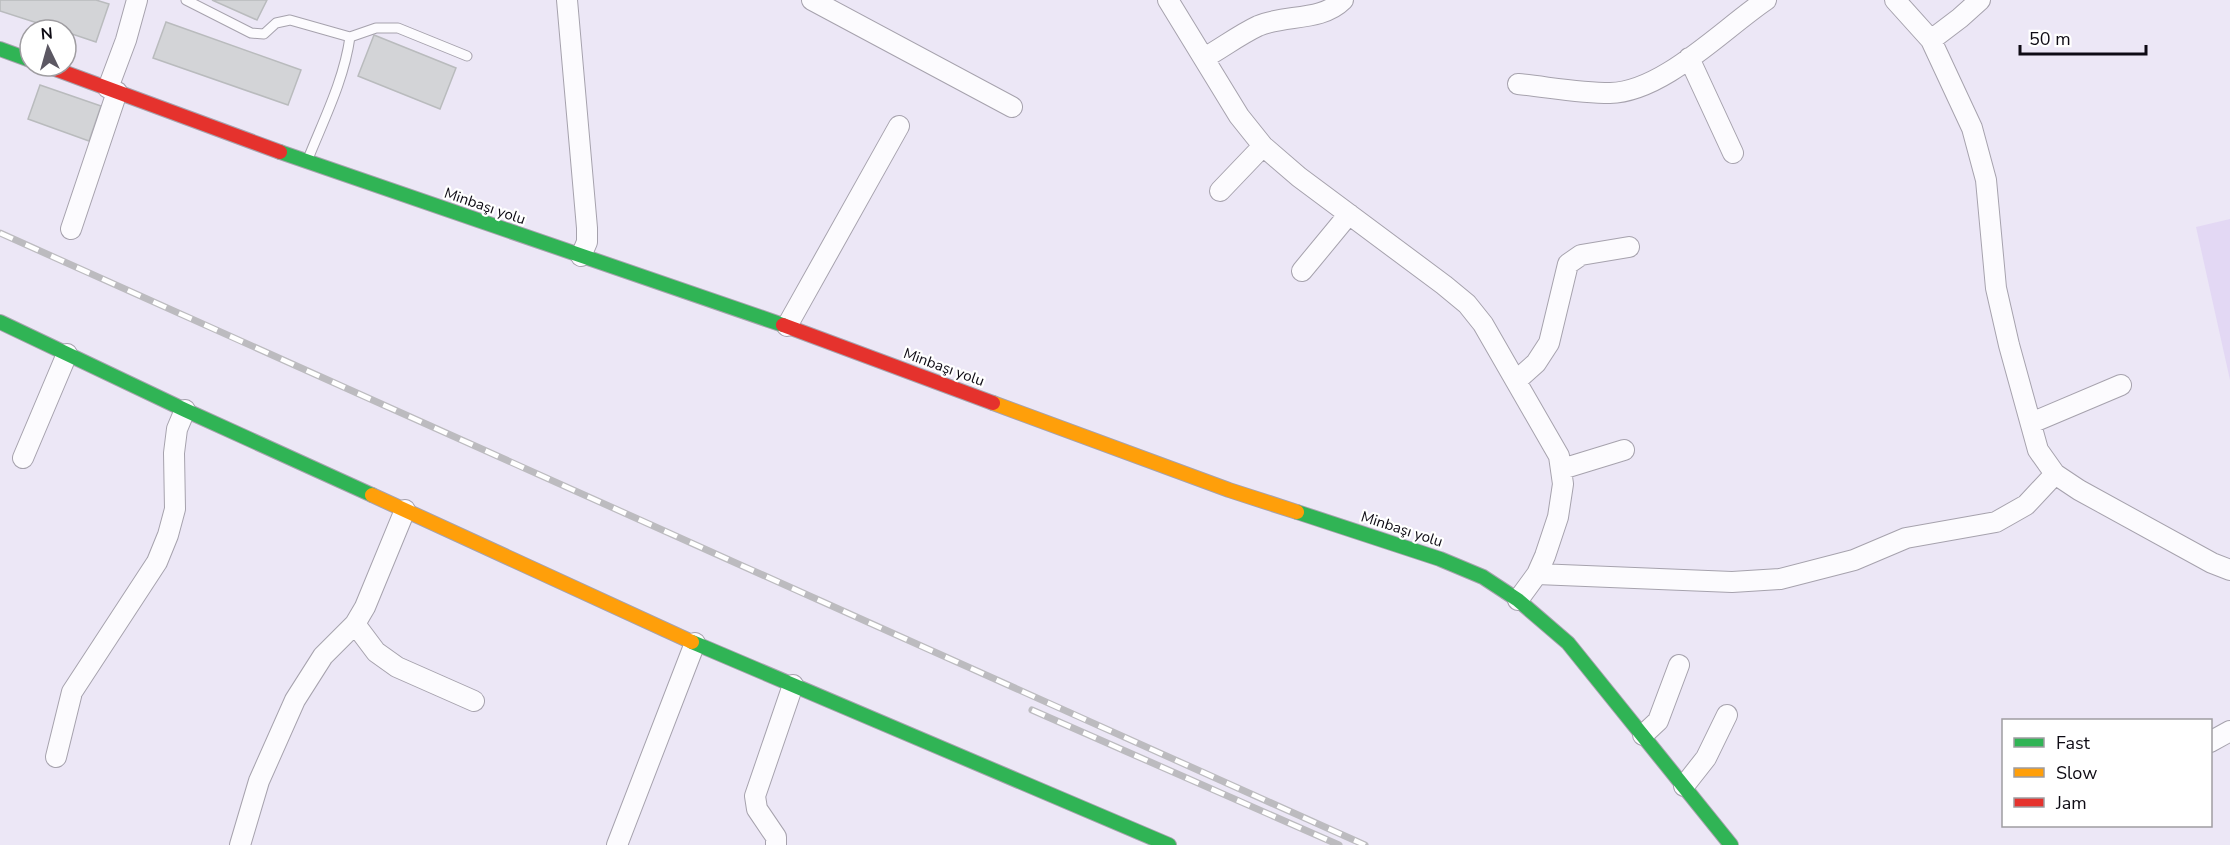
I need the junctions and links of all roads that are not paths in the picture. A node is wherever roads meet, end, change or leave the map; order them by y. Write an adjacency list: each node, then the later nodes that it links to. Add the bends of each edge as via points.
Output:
1 (137, 0): 19 (street)
2 (186, 0): 10 (lane, via 250,33 264,34 276,23 290,20)
3 (567, 0): 29 (street, via 587,228)
4 (813, 0): 20 (street)
5 (1168, 0): 15 (street)
6 (1343, 0): 15 (street, via 1322,13 1258,26)
7 (1766, 0): 16 (street)
8 (1895, 0): 11 (street)
9 (1980, 0): 11 (street)
10 (350, 37): 14 (lane, via 376,27 398,28); 24 (lane, via 341,76)
11 (1931, 40): 37 (street, via 1972,129 1986,180 1996,288)
12 (0, 49): 13 (street)
13 (18, 56)
14 (467, 56)
15 (1204, 58): 22 (street, via 1239,116)
16 (1689, 58): 18 (street, via 1636,88 1623,91); 23 (street)
17 (78, 77): 19 (street, Minbaşı yolu)
18 (1518, 84)
19 (113, 90): 24 (street, Minbaşı yolu); 27 (street)
20 (1012, 107)
21 (899, 126): 32 (street)
22 (1263, 146): 25 (street); 26 (street)
23 (1733, 153)
24 (307, 161): 29 (street, Minbaşı yolu)
25 (1220, 192)
26 (1349, 214): 30 (street); 34 (street, via 1467,304)
27 (71, 229)
28 (1629, 247): 34 (street, via 1581,255 1568,264 1549,343 1536,363)
29 (581, 256): 32 (street, Minbaşı yolu)
30 (1302, 271)
31 (0, 322): 33 (street)
32 (787, 326): 45 (street, Minbaşı yolu, via 1229,490 1440,559 1483,578)
33 (67, 354): 36 (street); 39 (street)
34 (1517, 380): 40 (street, via 1552,442)
35 (2121, 385): 37 (street)
36 (184, 410): 42 (street); 55 (street, via 177,429 175,509 168,535 157,562 72,692)
37 (2031, 423): 41 (street, via 2038,450)
38 (1624, 450): 40 (street)
39 (23, 458)
40 (1562, 469): 44 (street, via 1558,517)
41 (2055, 474): 43 (street); 44 (street, via 2026,505 1996,522 1906,538 1854,560 1780,579 1732,582)
42 (405, 510): 46 (street); 47 (street)
43 (2230, 570)
44 (1537, 574): 45 (street)
45 (1518, 600): 53 (street, Minbaşı yolu, via 1568,642)
46 (355, 624): 50 (street, via 376,652 397,667); 57 (street, via 323,656 295,700 259,781)
47 (695, 643): 49 (street); 58 (street)
48 (1679, 665): 53 (street, via 1658,721)
49 (793, 685): 59 (street, via 755,796 757,809 777,837); 60 (street)
50 (474, 702)
51 (1727, 715): 56 (street, via 1706,758)
52 (2230, 731): 54 (street)
53 (1642, 735): 56 (street, Minbaşı yolu)
54 (2212, 741)
55 (56, 757)
56 (1684, 786): 61 (street, Minbaşı yolu)
57 (240, 845)
58 (617, 845)
59 (776, 845)
60 (1168, 845)
61 (1731, 845)

